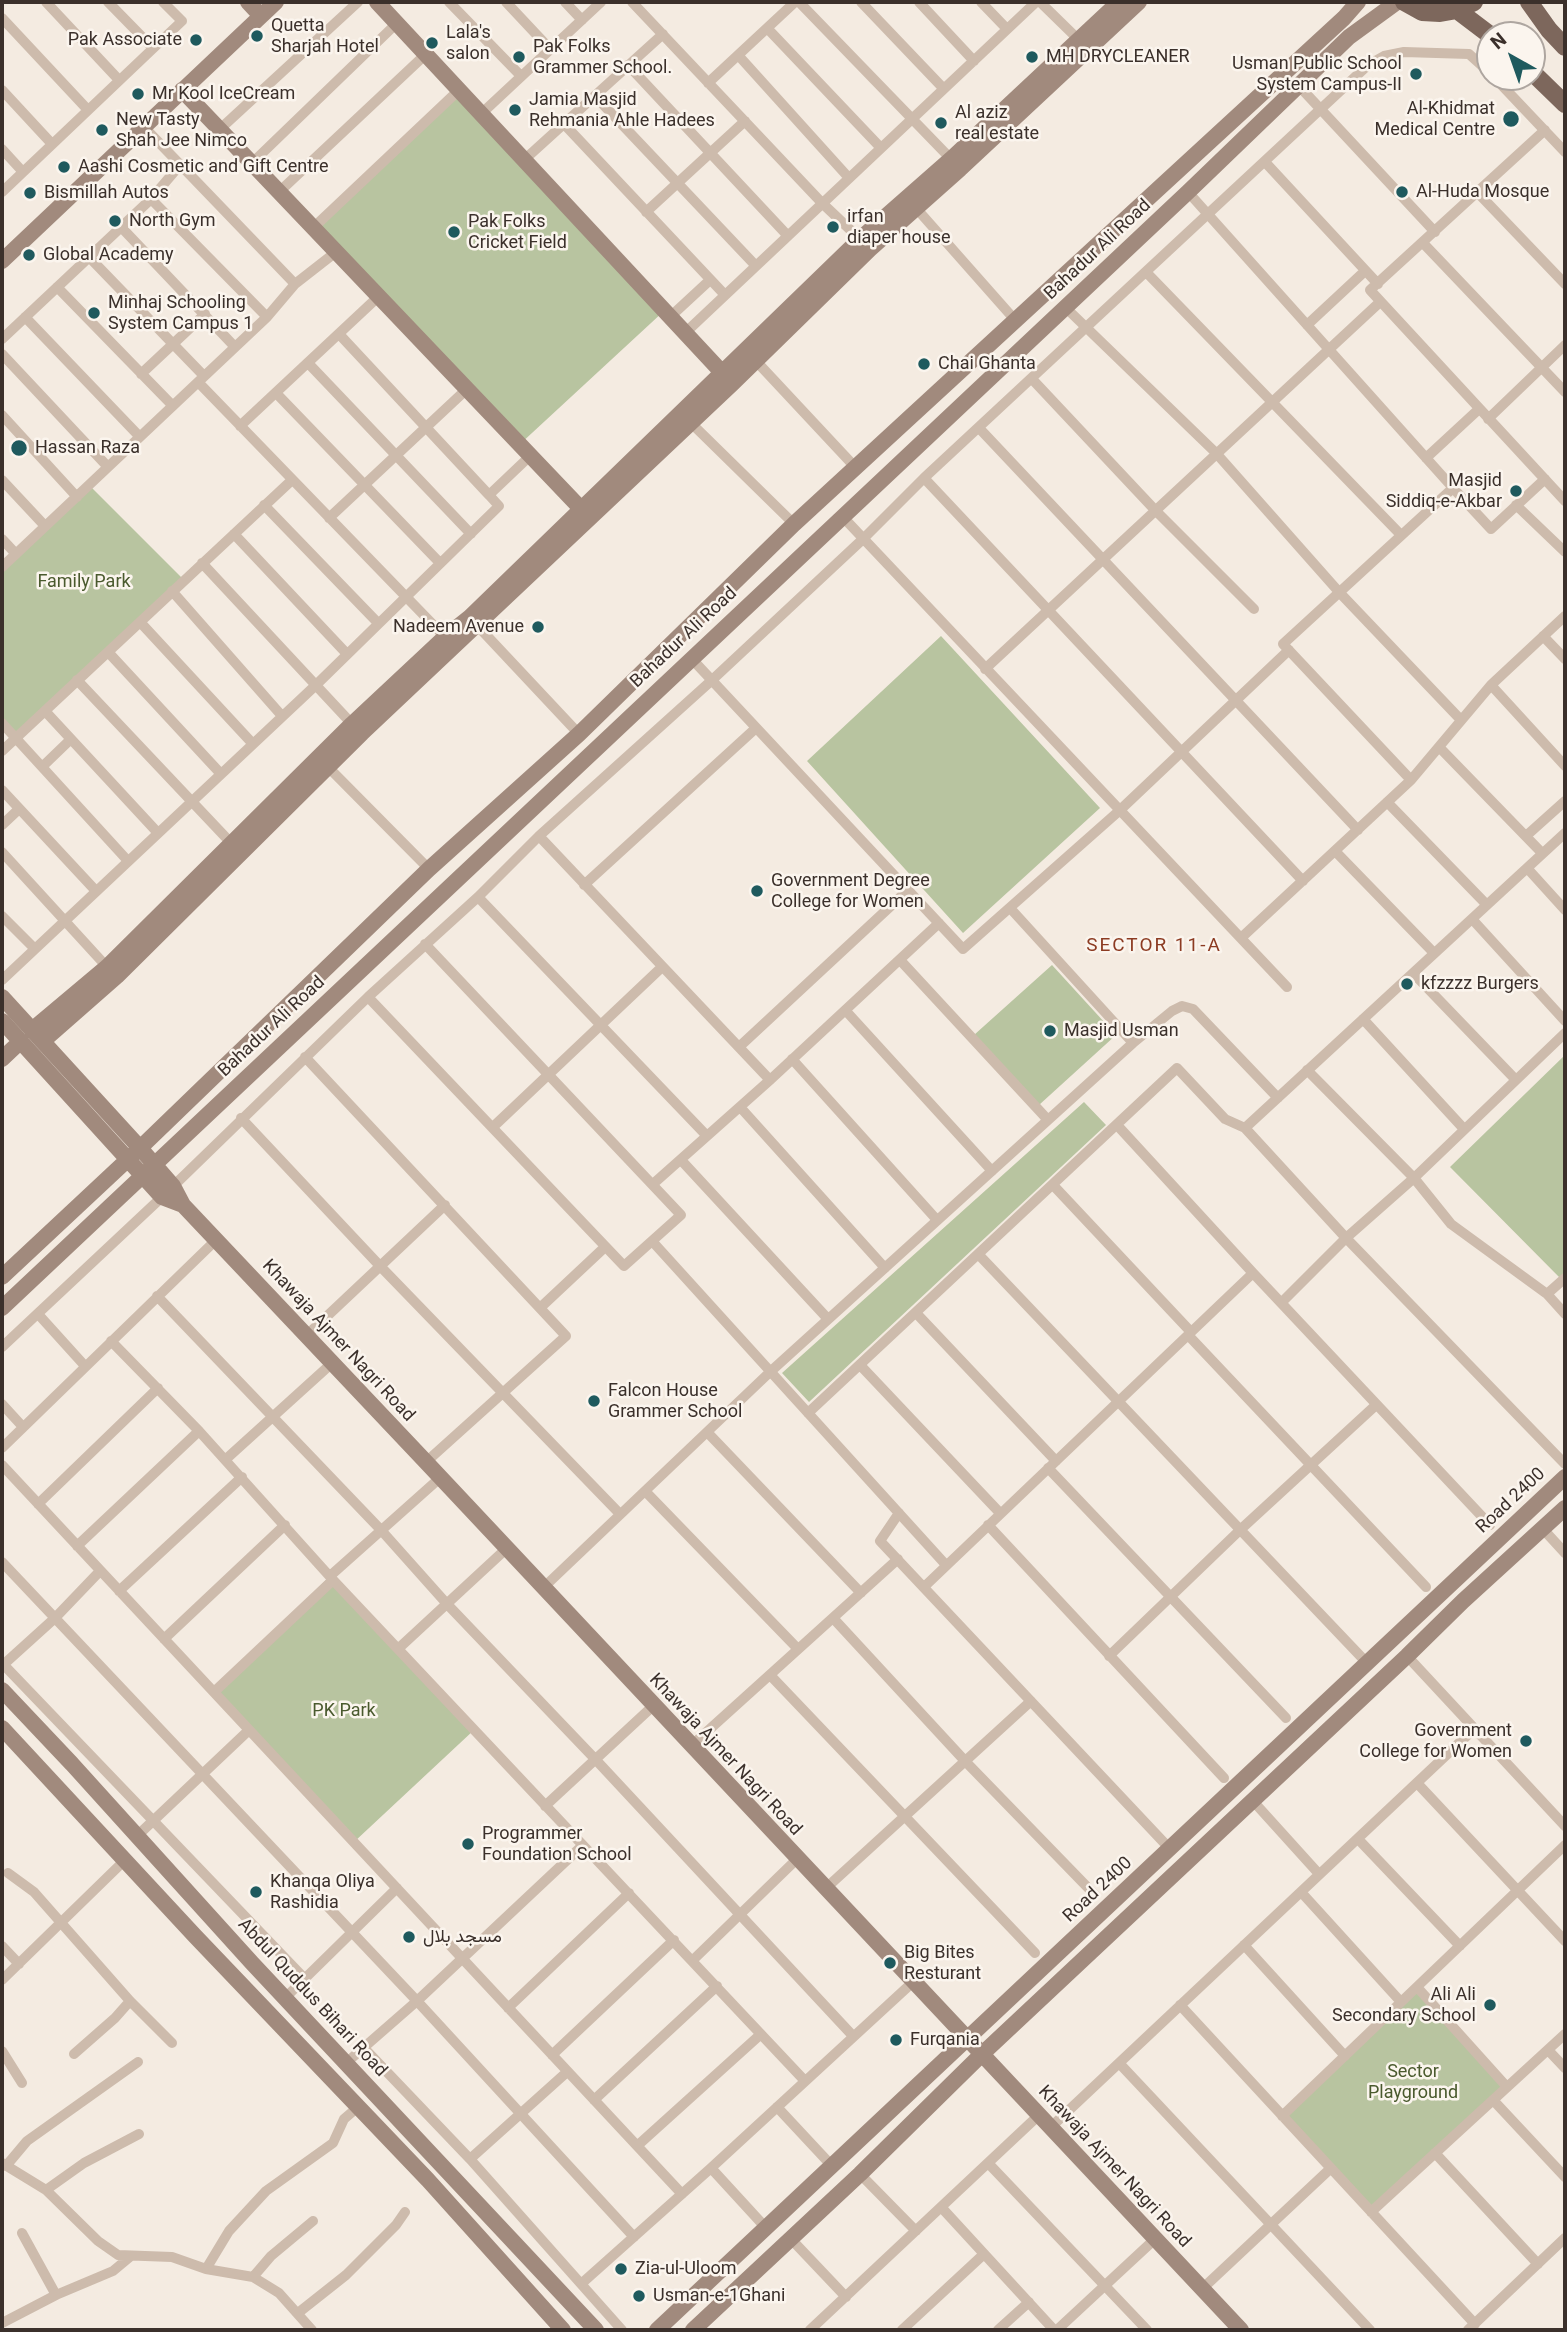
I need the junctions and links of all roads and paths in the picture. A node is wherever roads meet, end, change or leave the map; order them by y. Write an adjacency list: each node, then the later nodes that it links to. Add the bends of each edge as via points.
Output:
1 (46, 2): 44 (street)
2 (108, 2): 36 (street)
3 (163, 2): 36 (street, via 182,21)
4 (248, 2): 26 (main road)
5 (276, 2): 26 (main road)
6 (358, 2): 62 (street)
7 (377, 2): 29 (main road)
8 (449, 2): 43 (street)
9 (506, 2): 37 (street)
10 (565, 2): 28 (street)
11 (601, 2): 28 (street)
12 (632, 2): 33 (street)
13 (797, 2): 31 (street); 58 (street)
14 (861, 2): 48 (street)
15 (919, 2): 41 (street)
16 (981, 2): 32 (street)
17 (1038, 2): 32 (street); 34 (street)
18 (1119, 2): 34 (main road)
19 (1139, 2): 34 (main road)
20 (1359, 2): 111 (main road, Bahadur Ali Road)
21 (1397, 2): 46 (main road, Bahadur Ali Road, via 1349,37)
22 (1404, 2): 25 (main road, via 1422,12)
23 (1474, 2): 25 (main road)
24 (1529, 2): 35 (main road)
25 (1457, 10): 30 (main road)
26 (261, 16): 50 (main road)
27 (2, 18): 55 (street)
28 (582, 20): 37 (street)
29 (397, 23): 38 (main road); 72 (street)
30 (1476, 24)
31 (767, 28): 39 (street); 65 (street)
32 (1007, 29): 41 (street)
33 (663, 34): 42 (street); 45 (street)
34 (1084, 45): 69 (main road); 83 (main road)
35 (1565, 47)
36 (153, 48): 44 (street)
37 (550, 49): 43 (street)
38 (426, 54): 51 (main road); 78 (street)
39 (738, 55): 45 (street); 75 (street)
40 (1476, 60): 56 (street, via 1469,54 1404,52 1384,56 1368,65)
41 (974, 61): 48 (street)
42 (628, 65): 53 (street); 68 (street)
43 (521, 76): 57 (street)
44 (119, 80): 55 (street)
45 (708, 83): 59 (street)
46 (1299, 86): 56 (street); 79 (main road, Bahadur Ali Road)
47 (1546, 86): 54 (main road)
48 (944, 89): 58 (street)
49 (2, 90): 64 (street)
50 (182, 90): 61 (main road); 62 (main road)
51 (459, 90): 57 (main road); 87 (street)
52 (1507, 91): 63 (street)
53 (595, 96): 60 (street); 76 (street)
54 (1565, 104)
55 (88, 110): 64 (street)
56 (1321, 110): 71 (street); 88 (street)
57 (481, 114): 70 (main road)
58 (912, 118): 65 (street); 69 (street)
59 (745, 121): 68 (street); 82 (street)
60 (564, 124): 70 (street); 84 (street)
61 (144, 127): 73 (street); 94 (main road)
62 (219, 130): 72 (main road)
63 (1545, 130): 67 (street); 80 (street)
64 (52, 144): 74 (street)
65 (881, 148): 75 (street)
66 (2, 149): 74 (street)
67 (1565, 152)
68 (710, 153): 76 (street); 89 (street)
69 (951, 159): 90 (main road)
70 (524, 160): 110 (main road)
71 (1265, 162): 85 (street); 96 (street)
72 (252, 163): 78 (main road)
73 (180, 164): 81 (street); 99 (street)
74 (23, 172): 77 (street)
75 (849, 178): 82 (street)
76 (678, 183): 84 (street); 95 (street)
77 (2, 192)
78 (279, 192): 87 (main road)
79 (1188, 192): 85 (street); 106 (main road, Bahadur Ali Road)
80 (1478, 193): 88 (street); 101 (street)
81 (151, 199): 86 (street); 109 (street)
82 (822, 203): 89 (street); 90 (street)
83 (916, 208): 111 (street); 122 (main road)
84 (646, 212): 98 (street)
85 (1206, 216): 97 (street); 112 (street)
86 (121, 227): 93 (street); 107 (street)
87 (313, 228): 92 (main road)
88 (1435, 232): 91 (street)
89 (788, 236): 95 (street)
90 (860, 239): 127 (main road)
91 (1423, 243): 100 (street); 124 (street)
92 (336, 252): 99 (street); 104 (main road)
93 (89, 257): 102 (street); 117 (street)
94 (2, 261)
95 (756, 265): 103 (street)
96 (1366, 271): 100 (street); 112 (street)
97 (1146, 272): 113 (street); 132 (street)
98 (710, 280): 103 (street); 110 (street)
99 (295, 284): 109 (street)
100 (1378, 284): 105 (street, via 1370,290)
101 (1565, 284)
102 (57, 287): 108 (street); 125 (street)
103 (725, 295): 114 (street)
104 (378, 297): 115 (street); 129 (main road)
105 (1380, 302): 120 (street); 134 (street)
106 (1065, 307): 113 (street); 161 (main road, Bahadur Ali Road)
107 (205, 314): 117 (street); 119 (street)
108 (25, 317): 116 (street); 141 (street)
109 (267, 317): 119 (street)
110 (670, 317): 114 (main road)
111 (1015, 320): 147 (main road, Bahadur Ali Road)
112 (1307, 325): 120 (street)
113 (1086, 328): 128 (street); 142 (street)
114 (685, 333): 127 (main road)
115 (339, 334): 123 (street); 139 (street)
116 (2, 339)
117 (173, 344): 125 (street); 126 (street)
118 (1565, 345): 124 (street)
119 (236, 347): 126 (street)
120 (1329, 350): 132 (street); 145 (street)
121 (2, 354): 146 (street)
122 (756, 361): 127 (main road); 147 (street)
123 (308, 363): 131 (street); 143 (street)
124 (1542, 367): 130 (street); 136 (street)
125 (141, 374): 133 (street)
126 (201, 379): 133 (street); 138 (street)
127 (728, 379): 137 (main road); 160 (main road)
128 (1032, 379): 140 (street); 159 (street)
129 (468, 388): 139 (street); 144 (main road)
130 (1565, 392)
131 (276, 393): 138 (street); 152 (street)
132 (1271, 403): 142 (street); 167 (street)
133 (173, 406): 141 (street)
134 (1479, 409): 136 (street); 145 (street)
135 (2, 415): 155 (street)
136 (1488, 419): 151 (street)
137 (691, 422): 160 (main road); 163 (street)
138 (240, 426): 150 (street)
139 (426, 426): 143 (street); 154 (street)
140 (979, 428): 148 (street); 173 (street)
141 (140, 436): 146 (street)
142 (1216, 453): 159 (street); 179 (street)
143 (395, 455): 152 (street); 166 (street)
144 (530, 456): 154 (street); 160 (main road)
145 (1426, 458): 153 (street)
146 (108, 467): 155 (street)
147 (855, 467): 163 (main road, Bahadur Ali Road)
148 (924, 478): 169 (street); 181 (street)
149 (2, 480): 164 (street)
150 (292, 480): 157 (street); 162 (street)
151 (1545, 480): 156 (street); 158 (street)
152 (364, 485): 162 (street); 175 (street)
153 (1453, 488): 158 (street, via 1491,529); 167 (street)
154 (489, 495): 166 (street, via 499,506)
155 (77, 497): 164 (street)
156 (1565, 501)
157 (264, 505): 165 (street); 186 (street)
158 (1516, 505): 170 (street)
159 (1156, 510): 173 (street); 182 (street)
160 (585, 513): 184 (main road)
161 (842, 516): 169 (street); 177 (main road, Bahadur Ali Road)
162 (329, 518): 180 (street)
163 (793, 524): 172 (main road, Bahadur Ali Road)
164 (45, 526): 171 (street)
165 (234, 534): 174 (street); 191 (street)
166 (471, 534): 175 (street)
167 (1401, 535): 179 (street)
168 (2, 538): 171 (street)
169 (863, 539): 194 (street); 196 (street)
170 (1565, 552)
171 (16, 554): 176 (street)
172 (763, 554): 177 (main road); 206 (main road, Bahadur Ali Road)
173 (1102, 559): 181 (street); 199 (street)
174 (202, 563): 178 (street); 197 (street)
175 (440, 563): 180 (street)
176 (2, 567)
177 (781, 574): 192 (main road, Bahadur Ali Road)
178 (172, 591): 185 (street); 201 (street)
179 (1339, 593): 189 (street, via 1283,644); 202 (street)
180 (405, 597): 186 (street); 188 (street)
181 (1049, 609): 194 (street); 212 (street)
182 (1254, 609)
183 (1565, 616): 187 (street)
184 (474, 621): 188 (main road); 206 (street); 215 (main road)
185 (140, 622): 190 (street); 209 (street)
186 (378, 623): 191 (street)
187 (1543, 636): 193 (street); 198 (street)
188 (444, 637): 204 (main road)
189 (1289, 650): 199 (street); 217 (street)
190 (108, 652): 195 (street); 216 (street)
191 (346, 654): 197 (street)
192 (691, 659): 196 (street); 288 (main road, Bahadur Ali Road)
193 (1565, 659)
194 (985, 669): 223 (street)
195 (77, 680): 200 (street); 220 (street)
196 (711, 681): 205 (street); 228 (street)
197 (317, 684): 201 (street); 204 (street)
198 (1491, 685): 202 (street); 214 (street)
199 (1236, 700): 212 (street); 225 (street)
200 (45, 711): 207 (street); 208 (street)
201 (282, 716): 209 (street)
202 (1461, 720): 210 (street)
203 (2, 723): 207 (street)
204 (352, 724): 230 (main road)
205 (756, 728): 238 (street); 239 (street)
206 (579, 734): 236 (main road, Bahadur Ali Road)
207 (16, 737): 211 (street); 213 (street)
208 (71, 739): 213 (street); 227 (street)
209 (253, 744): 216 (street)
210 (1440, 748): 217 (street); 229 (street)
211 (2, 751)
212 (1182, 751): 223 (street); 237 (street)
213 (43, 766): 234 (street)
214 (1565, 766)
215 (328, 767): 236 (street); 267 (main road, via 117,976)
216 (222, 774): 220 (street)
217 (1411, 780): 221 (street)
218 (2, 790): 222 (street)
219 (1565, 801): 229 (street)
220 (192, 802): 227 (street); 230 (street)
221 (1387, 802): 225 (street); 242 (street)
222 (19, 809): 224 (street); 240 (street)
223 (1119, 811): 243 (street); 249 (street)
224 (2, 825)
225 (1358, 830): 231 (street)
226 (1565, 832): 233 (street)
227 (158, 833): 234 (street)
228 (539, 836): 238 (street); 241 (street)
229 (1526, 836): 233 (street)
230 (232, 844): 254 (main road)
231 (1335, 851): 237 (street); 252 (street)
232 (2, 852): 247 (street)
233 (1542, 853): 235 (street)
234 (128, 861): 240 (street)
235 (1527, 868): 242 (street); 244 (street)
236 (429, 869): 286 (main road, Bahadur Ali Road)
237 (1303, 881): 249 (street)
238 (584, 885): 255 (street)
239 (908, 890): 248 (street); 269 (street)
240 (96, 891): 247 (street)
241 (478, 897): 250 (street); 265 (street)
242 (1487, 905): 246 (street)
243 (1010, 908): 248 (street, via 963,949); 268 (street)
244 (1565, 910)
245 (2, 916): 251 (street)
246 (1472, 919): 252 (street); 262 (street)
247 (64, 922): 251 (street); 254 (street)
248 (939, 923): 253 (street)
249 (1241, 938): 258 (street)
250 (425, 944): 260 (street); 274 (street)
251 (35, 950): 257 (street)
252 (1434, 953): 256 (street)
253 (900, 960): 261 (street); 280 (street)
254 (107, 967): 267 (main road)
255 (662, 967): 265 (street); 269 (street)
256 (1413, 973): 263 (street); 276 (street)
257 (2, 979)
258 (1287, 987)
259 (2, 997): 267 (main road, Khawaja Ajmer Nagri Road)
260 (368, 997): 270 (street); 282 (street)
261 (846, 1011): 272 (street); 289 (street)
262 (1563, 1015)
263 (1363, 1019): 273 (street); 284 (street)
264 (2, 1021): 267 (main road, Khawaja Ajmer Nagri Road)
265 (601, 1024): 274 (street); 285 (street)
266 (1565, 1033): 276 (street)
267 (32, 1038): 271 (main road); 286 (main road, Khawaja Ajmer Nagri Road)
268 (1133, 1043): 277 (street, via 1172,1011 1182,1006 1193,1009); 280 (street)
269 (739, 1047): 275 (street)
270 (305, 1057): 279 (street); 294 (street)
271 (2, 1059)
272 (792, 1059): 275 (street); 295 (street)
273 (1307, 1070): 277 (street); 290 (street)
274 (548, 1075): 282 (street); 291 (street)
275 (771, 1080): 278 (street)
276 (1516, 1080): 284 (street)
277 (1278, 1098): 283 (street)
278 (740, 1108): 285 (street); 302 (street)
279 (241, 1118): 293 (street); 301 (street)
280 (1048, 1120): 289 (street)
281 (1117, 1125): 283 (street, via 1177,1068 1225,1119); 292 (street); 303 (street)
282 (493, 1127): 299 (street)
283 (1245, 1128): 296 (street)
284 (1464, 1129): 290 (street)
285 (707, 1136): 287 (street)
286 (134, 1154): 288 (main road, Khawaja Ajmer Nagri Road); 304 (main road, Bahadur Ali Road)
287 (681, 1160): 291 (street); 314 (street)
288 (148, 1170): 293 (main road, Khawaja Ajmer Nagri Road); 310 (main road, Bahadur Ali Road)
289 (992, 1171): 295 (street)
290 (1413, 1178): 296 (street); 306 (street, via 1451,1224)
291 (653, 1184): 298 (street, via 681,1215)
292 (1053, 1185): 300 (street); 315 (street)
293 (168, 1191): 297 (main road, Khawaja Ajmer Nagri Road); 311 (street)
294 (445, 1205): 301 (street); 309 (street)
295 (937, 1220): 302 (street)
296 (1346, 1238): 308 (street); 337 (street)
297 (216, 1240): 307 (street); 316 (main road, Khawaja Ajmer Nagri Road)
298 (652, 1241): 299 (street, via 624,1266); 322 (street)
299 (606, 1247): 309 (street)
300 (979, 1255): 312 (street); 325 (street)
301 (380, 1266): 316 (street); 324 (street)
302 (885, 1268): 314 (street)
303 (1253, 1273): 308 (street); 315 (street)
304 (2, 1277)
305 (1565, 1278): 306 (street)
306 (1547, 1294): 313 (street)
307 (157, 1296): 317 (street); 329 (street)
308 (1281, 1303): 327 (street)
309 (541, 1307): 324 (street, via 566,1336)
310 (2, 1308)
311 (38, 1314): 318 (street); 321 (street)
312 (917, 1314): 320 (street); 336 (street)
313 (1565, 1314)
314 (828, 1319): 322 (street)
315 (1189, 1334): 325 (street); 339 (street)
316 (306, 1336): 319 (main road, Khawaja Ajmer Nagri Road)
317 (111, 1341): 321 (street); 323 (street)
318 (2, 1347)
319 (331, 1364): 329 (street); 335 (main road, Khawaja Ajmer Nagri Road)
320 (860, 1365): 328 (street); 347 (street)
321 (85, 1366): 330 (street)
322 (770, 1372): 328 (street); 332 (street)
323 (158, 1388): 331 (street); 344 (street)
324 (503, 1393): 335 (street); 348 (street)
325 (1117, 1402): 336 (street); 354 (street)
326 (2, 1404): 330 (street)
327 (1376, 1405): 339 (street); 351 (street)
328 (808, 1413): 346 (street)
329 (273, 1416): 334 (street); 353 (street)
330 (23, 1427): 333 (street)
331 (199, 1431): 334 (street); 355 (street)
332 (707, 1432): 343 (street); 368 (street)
333 (2, 1448)
334 (225, 1460): 340 (street)
335 (426, 1462): 341 (main road, Khawaja Ajmer Nagri Road)
336 (1052, 1464): 347 (street); 369 (street)
337 (1565, 1464)
338 (2, 1465): 344 (street)
339 (1311, 1465): 354 (street); 364 (street)
340 (242, 1477): 349 (street); 367 (street)
341 (440, 1477): 353 (street); 356 (main road, Khawaja Ajmer Nagri Road)
342 (1565, 1477): 365 (main road, Road 2400)
343 (645, 1490): 348 (street); 376 (street)
344 (38, 1504): 355 (street)
345 (1565, 1508): 352 (main road)
346 (899, 1513): 358 (street, via 880,1541); 360 (street)
347 (1000, 1513): 350 (street)
348 (620, 1514): 366 (street)
349 (285, 1525): 362 (street); 374 (street)
350 (988, 1525): 360 (street); 377 (street)
351 (1490, 1525)
352 (1543, 1529): 357 (street); 370 (main road)
353 (381, 1530): 362 (street); 371 (street)
354 (1240, 1530): 369 (street); 379 (street)
355 (77, 1546): 361 (street)
356 (506, 1549): 366 (main road, Khawaja Ajmer Nagri Road); 371 (street)
357 (1565, 1553)
358 (898, 1559): 363 (street); 368 (street)
359 (2, 1562): 372 (street)
360 (946, 1565): 363 (street)
361 (100, 1571): 367 (street); 372 (street)
362 (332, 1578): 375 (street); 383 (street)
363 (925, 1587): 384 (street)
364 (1426, 1587)
365 (1448, 1587): 370 (main road); 379 (main road, Road 2400)
366 (543, 1588): 385 (main road, Khawaja Ajmer Nagri Road)
367 (120, 1591): 374 (street)
368 (861, 1593): 373 (street)
369 (1171, 1597): 377 (street); 386 (street)
370 (1463, 1601): 378 (main road)
371 (447, 1604): 375 (street); 391 (street)
372 (55, 1618): 380 (street); 393 (street)
373 (833, 1618): 376 (street); 392 (street)
374 (164, 1639): 383 (street)
375 (399, 1648): 397 (street)
376 (798, 1649): 381 (street)
377 (1109, 1656): 394 (street)
378 (1407, 1656): 388 (street); 396 (main road)
379 (1367, 1663): 405 (main road, Road 2400)
380 (3, 1664): 399 (street)
381 (770, 1675): 390 (street); 398 (street)
382 (2, 1690): 401 (main road, Abdul Quddus Bihari Road)
383 (214, 1692): 389 (street)
384 (1031, 1701): 392 (street); 405 (street)
385 (653, 1706): 390 (main road, Khawaja Ajmer Nagri Road); 391 (street)
386 (1286, 1718)
387 (2, 1728): 407 (main road)
388 (1474, 1729): 395 (street); 400 (street)
389 (248, 1731): 393 (street); 410 (street)
390 (691, 1746): 406 (main road, Khawaja Ajmer Nagri Road)
391 (596, 1760): 397 (street); 416 (street)
392 (965, 1761): 398 (street); 415 (street)
393 (202, 1775): 399 (street); 418 (street)
394 (1224, 1778)
395 (1417, 1783): 402 (street); 412 (street)
396 (1253, 1801): 409 (street); 449 (main road)
397 (545, 1806): 404 (street)
398 (903, 1817): 411 (street); 424 (street)
399 (154, 1819): 401 (street); 428 (street)
400 (1565, 1826)
401 (137, 1836): 433 (main road, Abdul Quddus Bihari Road)
402 (1358, 1839): 409 (street); 423 (street)
403 (1565, 1845): 412 (street)
404 (582, 1846): 414 (street); 425 (street)
405 (1170, 1849): 442 (main road, Road 2400)
406 (797, 1859): 411 (main road, Khawaja Ajmer Nagri Road); 416 (street)
407 (125, 1860): 417 (street); 461 (main road)
408 (8, 1873): 417 (street)
409 (1320, 1874): 413 (street)
410 (397, 1888): 418 (street); 425 (street)
411 (825, 1889): 430 (main road, Khawaja Ajmer Nagri Road)
412 (1519, 1889): 420 (street); 423 (street)
413 (1301, 1892): 421 (street); 436 (street)
414 (629, 1893): 419 (street); 438 (street)
415 (1095, 1895)
416 (740, 1915): 426 (street); 441 (street)
417 (62, 1921): 427 (street); 434 (street)
418 (351, 1932): 428 (street); 435 (street)
419 (674, 1940): 426 (street); 448 (street)
420 (1565, 1941)
421 (1244, 1945): 437 (street); 450 (street)
422 (2, 1946): 427 (street)
423 (1460, 1946): 432 (street)
424 (1035, 1953)
425 (462, 1958): 435 (street); 438 (street)
426 (693, 1960): 431 (street)
427 (19, 1964): 429 (street)
428 (304, 1979): 433 (street)
429 (2, 1980)
430 (913, 1982): 441 (street); 442 (main road, Khawaja Ajmer Nagri Road)
431 (717, 1986): 439 (street); 459 (street)
432 (1417, 1987): 436 (street); 458 (street)
433 (285, 1998): 452 (main road, Abdul Quddus Bihari Road)
434 (130, 2001): 443 (street); 447 (street)
435 (417, 2001): 444 (street); 463 (street)
436 (1401, 2002): 450 (street)
437 (1180, 2005): 453 (street); 465 (street)
438 (508, 2008): 448 (street)
439 (761, 2034): 456 (street); 468 (street)
440 (1565, 2034): 445 (street)
441 (853, 2036): 456 (street)
442 (967, 2040): 449 (main road, Khawaja Ajmer Nagri Road); 473 (main road, Road 2400)
443 (172, 2043)
444 (364, 2048): 452 (street); 470 (street)
445 (1548, 2050): 454 (street); 458 (street)
446 (2, 2052): 457 (street)
447 (74, 2054)
448 (552, 2055): 455 (street)
449 (981, 2055): 464 (main road, Khawaja Ajmer Nagri Road); 476 (main road)
450 (1345, 2056): 465 (street)
451 (138, 2062): 472 (street, via 27,2141)
452 (346, 2063): 509 (main road, Abdul Quddus Bihari Road)
453 (1119, 2063): 466 (street); 484 (street)
454 (1565, 2068)
455 (567, 2071): 459 (street); 463 (street)
456 (805, 2081): 462 (street)
457 (22, 2083)
458 (1507, 2087): 460 (street)
459 (594, 2100): 468 (street)
460 (1493, 2100): 469 (street); 477 (street)
461 (358, 2106): 495 (street, via 344,2119 333,2143 266,2191 238,2221); 508 (main road)
462 (777, 2107): 473 (street); 474 (street)
463 (521, 2114): 470 (street); 488 (street)
464 (1039, 2115): 466 (main road, Khawaja Ajmer Nagri Road); 471 (street)
465 (1282, 2116): 475 (street)
466 (1051, 2127): 491 (main road, Khawaja Ajmer Nagri Road)
467 (139, 2134): 478 (street, via 83,2163)
468 (636, 2146): 479 (street)
469 (1434, 2153): 482 (street); 494 (street)
470 (470, 2159): 497 (street)
471 (988, 2163): 480 (street); 498 (street)
472 (4, 2164): 478 (street)
473 (832, 2166): 485 (main road, Road 2400)
474 (711, 2168): 479 (street); 485 (street)
475 (1330, 2169): 482 (street); 484 (street)
476 (860, 2174): 486 (street); 490 (main road)
477 (1565, 2177)
478 (46, 2190): 493 (street, via 98,2241 118,2255)
479 (682, 2194): 488 (street)
480 (941, 2207): 486 (street); 492 (street)
481 (405, 2212): 503 (street, via 361,2261)
482 (1371, 2212): 505 (street)
483 (313, 2221): 496 (street)
484 (1271, 2223): 499 (street); 518 (street)
485 (766, 2228): 511 (main road, Road 2400)
486 (916, 2231): 501 (street)
487 (22, 2234): 500 (street)
488 (634, 2237): 497 (street)
489 (1565, 2238): 494 (street)
490 (791, 2239): 501 (street); 512 (main road)
491 (1155, 2239): 498 (street); 499 (main road, Khawaja Ajmer Nagri Road)
492 (984, 2255): 502 (street); 513 (street)
493 (131, 2256): 495 (street, via 172,2257); 500 (street, via 113,2272)
494 (1538, 2264): 505 (street)
495 (206, 2269): 496 (street)
496 (253, 2277): 503 (street, via 279,2293)
497 (580, 2284): 510 (street)
498 (1105, 2285): 515 (street); 516 (street)
499 (1202, 2289): 517 (main road, Khawaja Ajmer Nagri Road)
500 (56, 2295): 504 (street)
501 (846, 2297): 506 (street)
502 (1029, 2302): 514 (street); 515 (street)
503 (298, 2313): 507 (street)
504 (2, 2327)
505 (1472, 2327)
506 (817, 2328)
507 (312, 2330)
508 (563, 2330)
509 (596, 2330)
510 (622, 2330)
511 (657, 2330)
512 (693, 2330)
513 (902, 2330)
514 (998, 2330)
515 (1056, 2330)
516 (1147, 2330)
517 (1241, 2330)
518 (1370, 2330)

